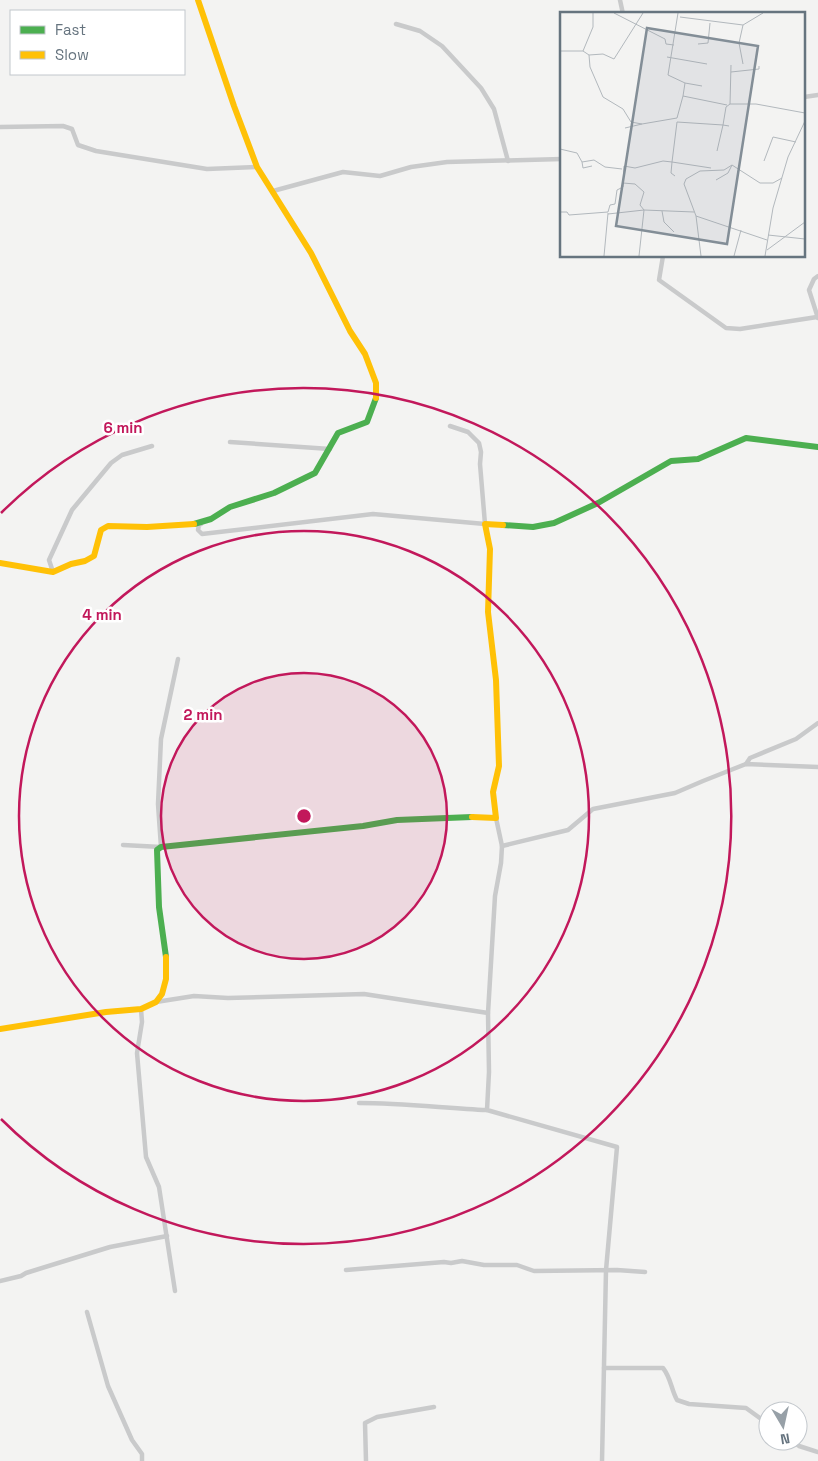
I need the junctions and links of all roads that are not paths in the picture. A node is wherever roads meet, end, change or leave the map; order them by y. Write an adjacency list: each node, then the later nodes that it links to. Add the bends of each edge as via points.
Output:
1 (198, 0): 6 (street)
2 (396, 24): 5 (street, via 420,30 442,46 481,88 494,109)
3 (0, 127): 6 (street, via 62,126 72,130 78,145 96,151 207,169)
4 (560, 159): 5 (street)
5 (508, 162): 7 (street, via 447,162 380,176 343,172)
6 (257, 167): 7 (street)
7 (273, 191): 15 (street, via 311,253 350,332 365,354 376,383 377,394 367,422 338,433)
8 (663, 258): 10 (street, via 658,280 726,328 740,329)
9 (818, 276): 10 (street, via 809,290)
10 (818, 318)
11 (450, 426): 17 (street, via 468,432 479,443)
12 (230, 442): 15 (street)
13 (152, 446): 19 (street, via 122,455 111,463 72,510 49,560)
14 (818, 447): 17 (street, via 746,438 698,459 671,461 598,503 554,523 533,528)
15 (330, 449): 16 (street, via 315,473 274,493 230,507)
16 (211, 519): 17 (street, via 199,525 198,530 202,534 373,514); 19 (street, via 195,524 108,526 102,530 94,556)
17 (485, 524): 24 (street, via 490,549 488,612 496,680 499,766 493,792)
18 (0, 562): 19 (street, via 17,568)
19 (53, 572)
20 (178, 659): 27 (street, via 162,739 158,804)
21 (818, 723): 22 (street, via 796,739 750,758)
22 (746, 764): 23 (street); 26 (street, via 675,793 593,809 568,830)
23 (818, 768)
24 (496, 818): 26 (street); 27 (street, via 397,820 353,828)
25 (123, 845): 27 (street)
26 (502, 846): 30 (street, via 495,896)
27 (161, 847): 28 (street, via 157,850 157,862 166,979)
28 (156, 1002): 29 (street); 30 (street, via 194,996 364,994)
29 (141, 1008): 31 (street); 34 (street, via 137,1053 146,1157 159,1187)
30 (488, 1013): 33 (street)
31 (0, 1029)
32 (359, 1103): 33 (street)
33 (487, 1110): 36 (street, via 617,1146)
34 (167, 1236): 38 (street, via 110,1247); 39 (street)
35 (346, 1270): 36 (street, via 462,1261 484,1266 517,1265 534,1271)
36 (606, 1270): 37 (street); 41 (street)
37 (645, 1272)
38 (0, 1281)
39 (175, 1291)
40 (87, 1312): 44 (street, via 108,1386 132,1440 142,1454)
41 (604, 1368): 43 (street, via 663,1368 677,1400 688,1404 746,1408); 46 (street)
42 (434, 1407): 45 (street, via 377,1417 365,1423)
43 (758, 1417)
44 (142, 1461)
45 (366, 1461)
46 (602, 1461)

